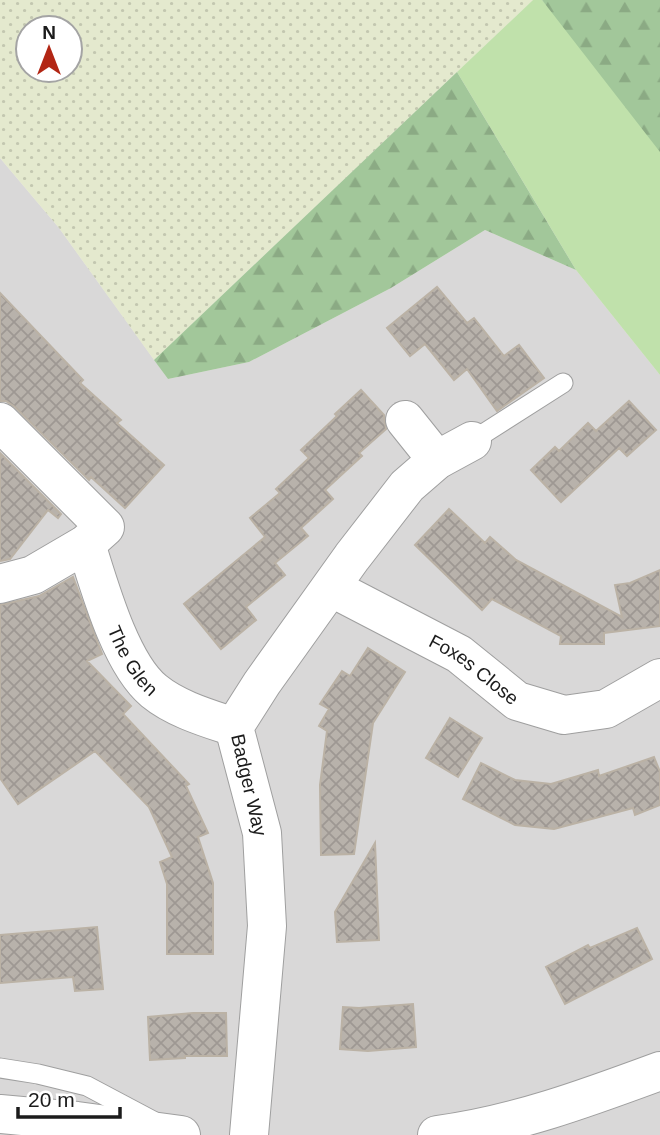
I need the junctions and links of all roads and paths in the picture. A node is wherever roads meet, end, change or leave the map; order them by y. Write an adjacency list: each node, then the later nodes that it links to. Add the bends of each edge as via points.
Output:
1 (563, 383): 4 (lane)
2 (405, 420): 5 (street)
3 (0, 422): 6 (street, via 105,527)
4 (472, 441): 5 (street, Badger Way)
5 (437, 460): 8 (street, Badger Way, via 407,486)
6 (86, 544): 7 (street, via 33,575); 10 (street, The Glen, via 129,659 153,691)
7 (0, 584)
8 (332, 588): 9 (street, Foxes Close, via 459,654 517,701 564,715 606,709); 10 (street, Badger Way)
9 (659, 681)
10 (233, 727): 15 (street, Badger Way, via 262,833 267,926)
11 (0, 1068): 14 (lane, via 87,1086)
12 (660, 1071): 16 (street, via 562,1107)
13 (0, 1114): 14 (street)
14 (181, 1135)
15 (249, 1135)
16 (437, 1135)

